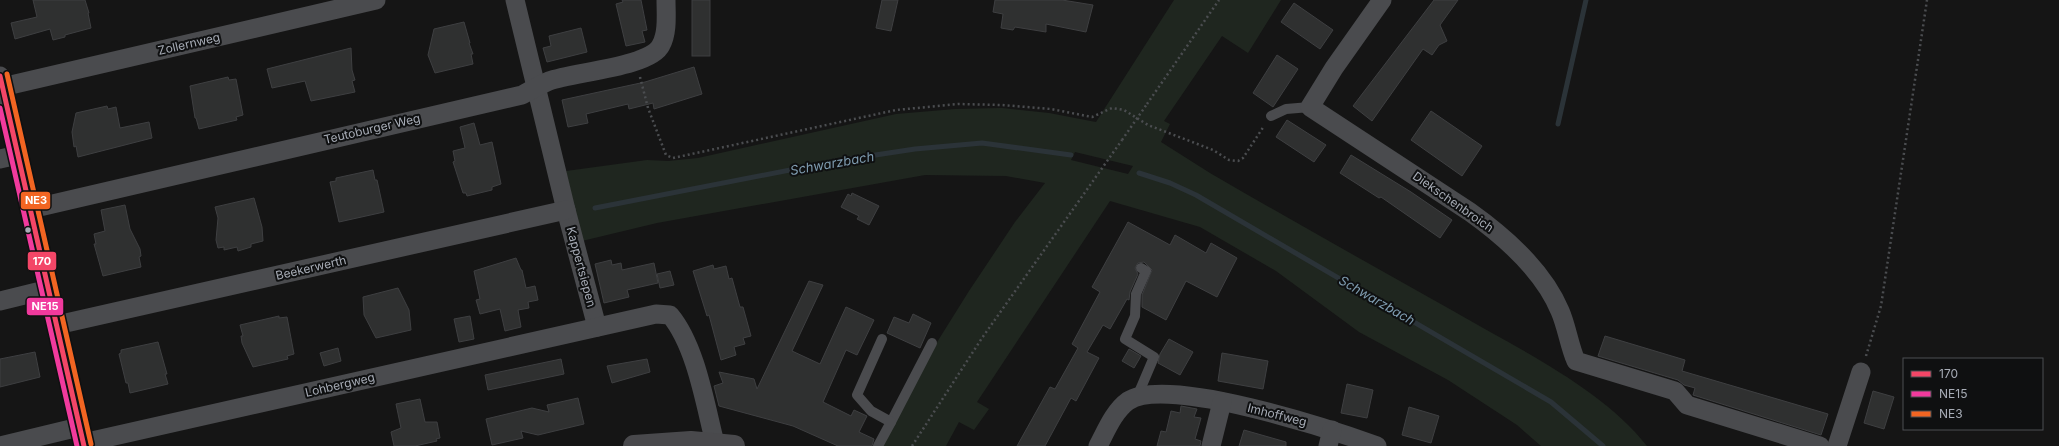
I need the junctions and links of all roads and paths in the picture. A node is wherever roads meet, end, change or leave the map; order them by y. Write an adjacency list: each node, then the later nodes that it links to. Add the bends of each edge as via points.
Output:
1 (376, 0): 8 (street, Zollernweg)
2 (515, 0): 9 (street, Kappertsiepen)
3 (666, 0): 7 (street, Teutoburger Weg, via 665,32 661,46 654,55)
4 (1219, 0): 33 (path, bridge, via 978,344)
5 (1382, 0): 10 (street, via 1334,68)
6 (1927, 0): 22 (path, via 1881,306)
7 (635, 61): 9 (street, Teutoburger Weg, via 550,81); 11 (path, via 648,108 666,155 673,158 896,110 958,104 1002,105 1092,117 1112,108 1124,110 1148,125 1213,150 1228,160 1238,161 1243,158)
8 (1, 82): 12 (street)
9 (536, 88): 13 (street, Teutoburger Weg, via 522,95); 14 (street, Kappertsiepen)
10 (1310, 108): 11 (lane, via 1286,109); 37 (street, Diekschenbroich, via 1474,215 1516,251 1544,279 1560,312 1576,361 1675,391 1687,405)
11 (1271, 116)
12 (9, 157): 13 (street)
13 (31, 208): 16 (street)
14 (566, 210): 18 (street, Beekerwerth); 19 (street, Kappertsiepen)
15 (1141, 268): 23 (lane, via 1146,271 1136,294 1135,316 1125,339 1154,357)
16 (49, 289): 17 (street); 18 (street)
17 (0, 301)
18 (57, 325): 26 (street)
19 (596, 327): 26 (street, Lohbergweg); 29 (street, via 656,314 670,315 680,327 689,346)
20 (882, 339): 25 (lane, via 857,395 871,411)
21 (932, 343): 25 (lane)
22 (1861, 372): 38 (street)
23 (1137, 397): 24 (street, Imhoffweg, via 1161,393); 34 (street, Imhoffweg, via 1128,401 1115,415)
24 (1222, 402): 27 (street, Imhoffweg, via 1279,414); 35 (street)
25 (890, 422): 32 (lane)
26 (82, 438): 30 (street, Lohbergweg)
27 (1330, 438): 36 (street, Imhoffweg)
28 (692, 444): 29 (main road); 31 (main road)
29 (724, 445)
30 (0, 446)
31 (634, 446)
32 (878, 446)
33 (912, 446)
34 (1098, 446)
35 (1211, 446)
36 (1377, 446)
37 (1820, 446)
38 (1837, 446)

